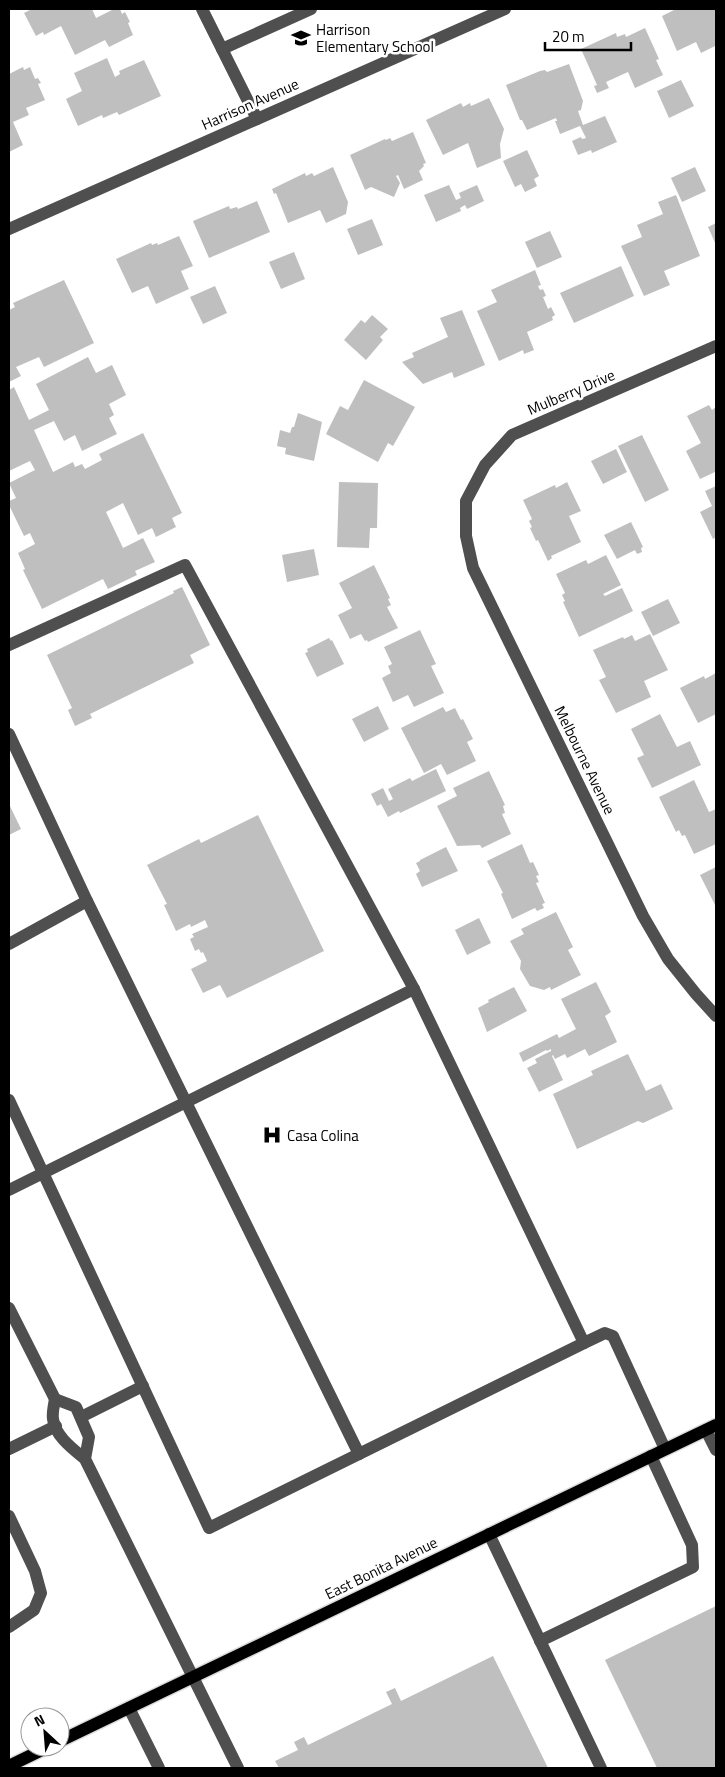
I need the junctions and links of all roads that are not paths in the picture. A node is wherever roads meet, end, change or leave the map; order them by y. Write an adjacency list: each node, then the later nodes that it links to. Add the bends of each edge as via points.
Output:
1 (202, 9): 4 (street)
2 (311, 9): 4 (street)
3 (505, 9): 5 (street, Harrison Avenue)
4 (222, 48): 5 (street)
5 (257, 119): 6 (street, Harrison Avenue)
6 (9, 229)
7 (716, 346): 8 (street, Mulberry Drive, via 512,435 485,465)
8 (466, 501): 14 (street, Melbourne Avenue, via 466,536 473,568 642,916 668,959)
9 (9, 645): 13 (street, via 185,565)
10 (9, 734): 11 (street)
11 (87, 901): 12 (street); 16 (street)
12 (9, 944)
13 (414, 989): 16 (street); 20 (street)
14 (716, 1016)
15 (9, 1100): 17 (street)
16 (186, 1103): 17 (street); 29 (street)
17 (42, 1173): 18 (street); 21 (street)
18 (9, 1190)
19 (9, 1308): 22 (street)
20 (584, 1343): 27 (street, via 605,1333 614,1336); 29 (street)
21 (144, 1386): 23 (street); 29 (street, via 210,1528)
22 (55, 1399): 23 (street, via 76,1407); 24 (street, via 53,1420)
23 (81, 1417): 31 (street, via 90,1436)
24 (56, 1426): 26 (street); 31 (street, via 64,1441)
25 (711, 1428): 27 (main road, East Bonita Avenue); 28 (street)
26 (9, 1449)
27 (665, 1450): 30 (main road, East Bonita Avenue)
28 (716, 1450)
29 (359, 1454)
30 (651, 1456): 33 (main road, East Bonita Avenue); 35 (street, via 692,1545 693,1566)
31 (85, 1459): 36 (street)
32 (11, 1524): 34 (street, via 35,1571 40,1593 34,1610)
33 (489, 1534): 35 (street); 36 (main road, East Bonita Avenue)
34 (9, 1626)
35 (540, 1641): 43 (street)
36 (192, 1677): 37 (main road, East Bonita Avenue); 42 (street)
37 (129, 1708): 38 (main road, East Bonita Avenue); 41 (street)
38 (70, 1736)
39 (27, 1757): 40 (main road)
40 (9, 1766)
41 (159, 1768)
42 (238, 1768)
43 (601, 1768)

